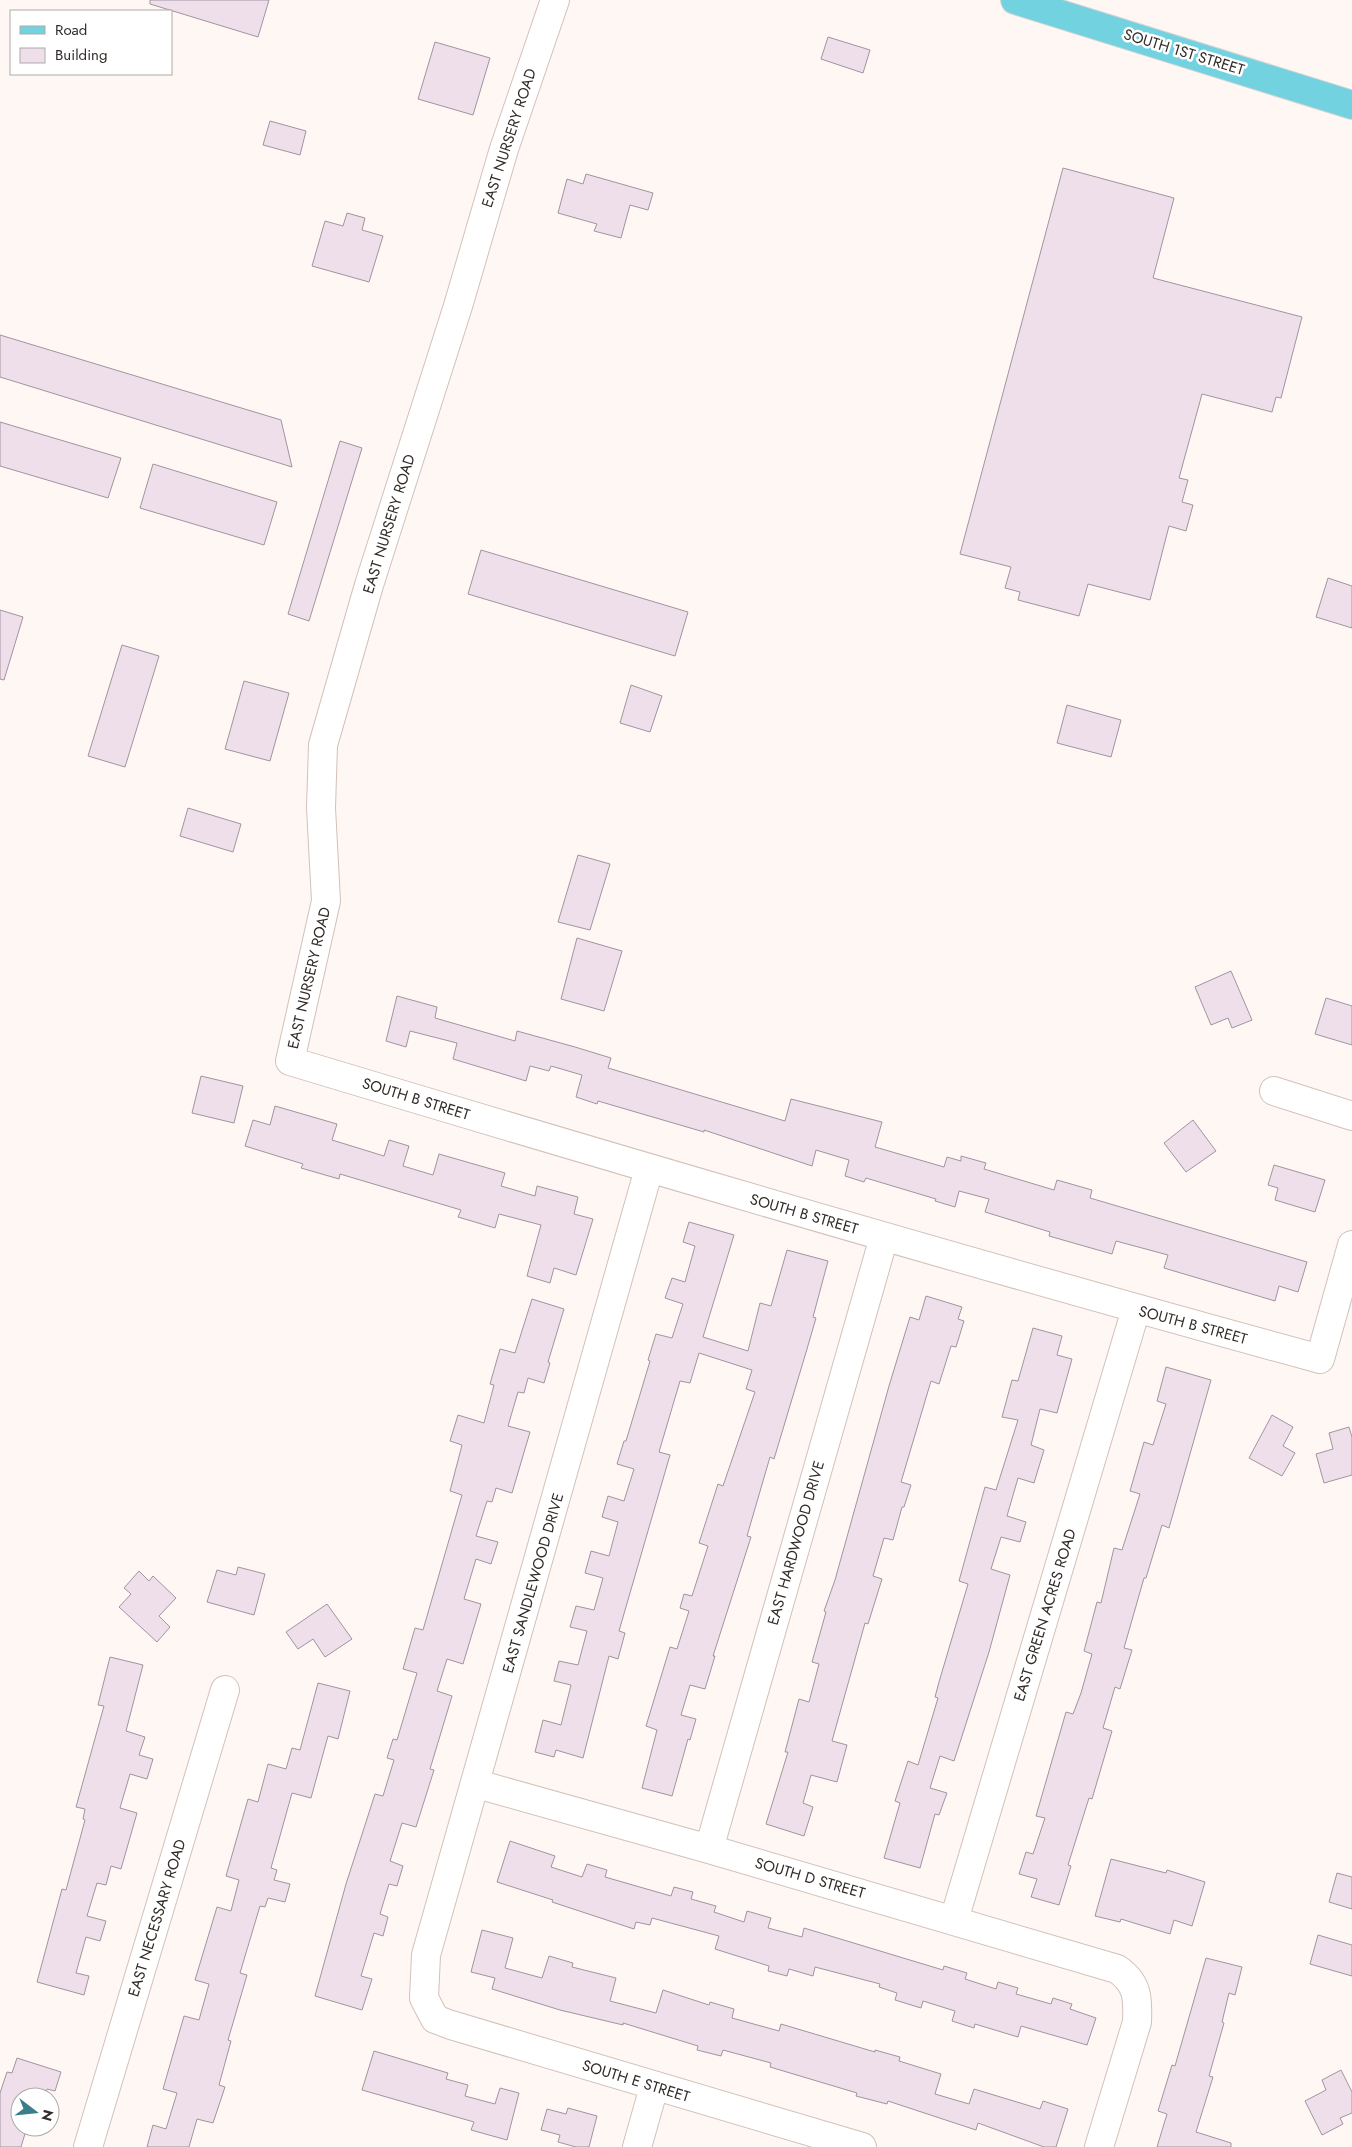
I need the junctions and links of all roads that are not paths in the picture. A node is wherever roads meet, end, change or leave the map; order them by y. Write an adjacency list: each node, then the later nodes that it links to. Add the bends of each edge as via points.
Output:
1 (555, 0): 4 (street, EAST NURSERY ROAD, via 504,149 323,745 321,808 326,901)
2 (1015, 0): 3 (main road, SOUTH 1ST STREET)
3 (1352, 105)
4 (290, 1061): 7 (street, SOUTH B STREET)
5 (1274, 1091): 6 (street)
6 (1352, 1116)
7 (649, 1169): 8 (street, SOUTH B STREET); 12 (street, EAST SANDLEWOOD DRIVE)
8 (884, 1237): 10 (street, SOUTH B STREET); 13 (street, EAST HARDWOOD DRIVE)
9 (1352, 1245): 10 (street, SOUTH B STREET, via 1320,1359)
10 (1136, 1309): 14 (street, EAST GREEN ACRES ROAD)
11 (226, 1690): 17 (street, EAST NECESSARY ROAD)
12 (477, 1784): 13 (street, SOUTH D STREET); 15 (street, EAST SANDLEWOOD DRIVE, via 426,1955)
13 (709, 1848): 14 (street, SOUTH D STREET)
14 (954, 1920): 20 (street, SOUTH D STREET, via 1117,1969 1128,1976 1136,1988 1137,2022)
15 (424, 1998): 16 (street, SOUTH E STREET, via 434,2019)
16 (654, 2087): 18 (street); 19 (street, SOUTH E STREET)
17 (88, 2147)
18 (637, 2147)
19 (862, 2147)
20 (1099, 2147)

